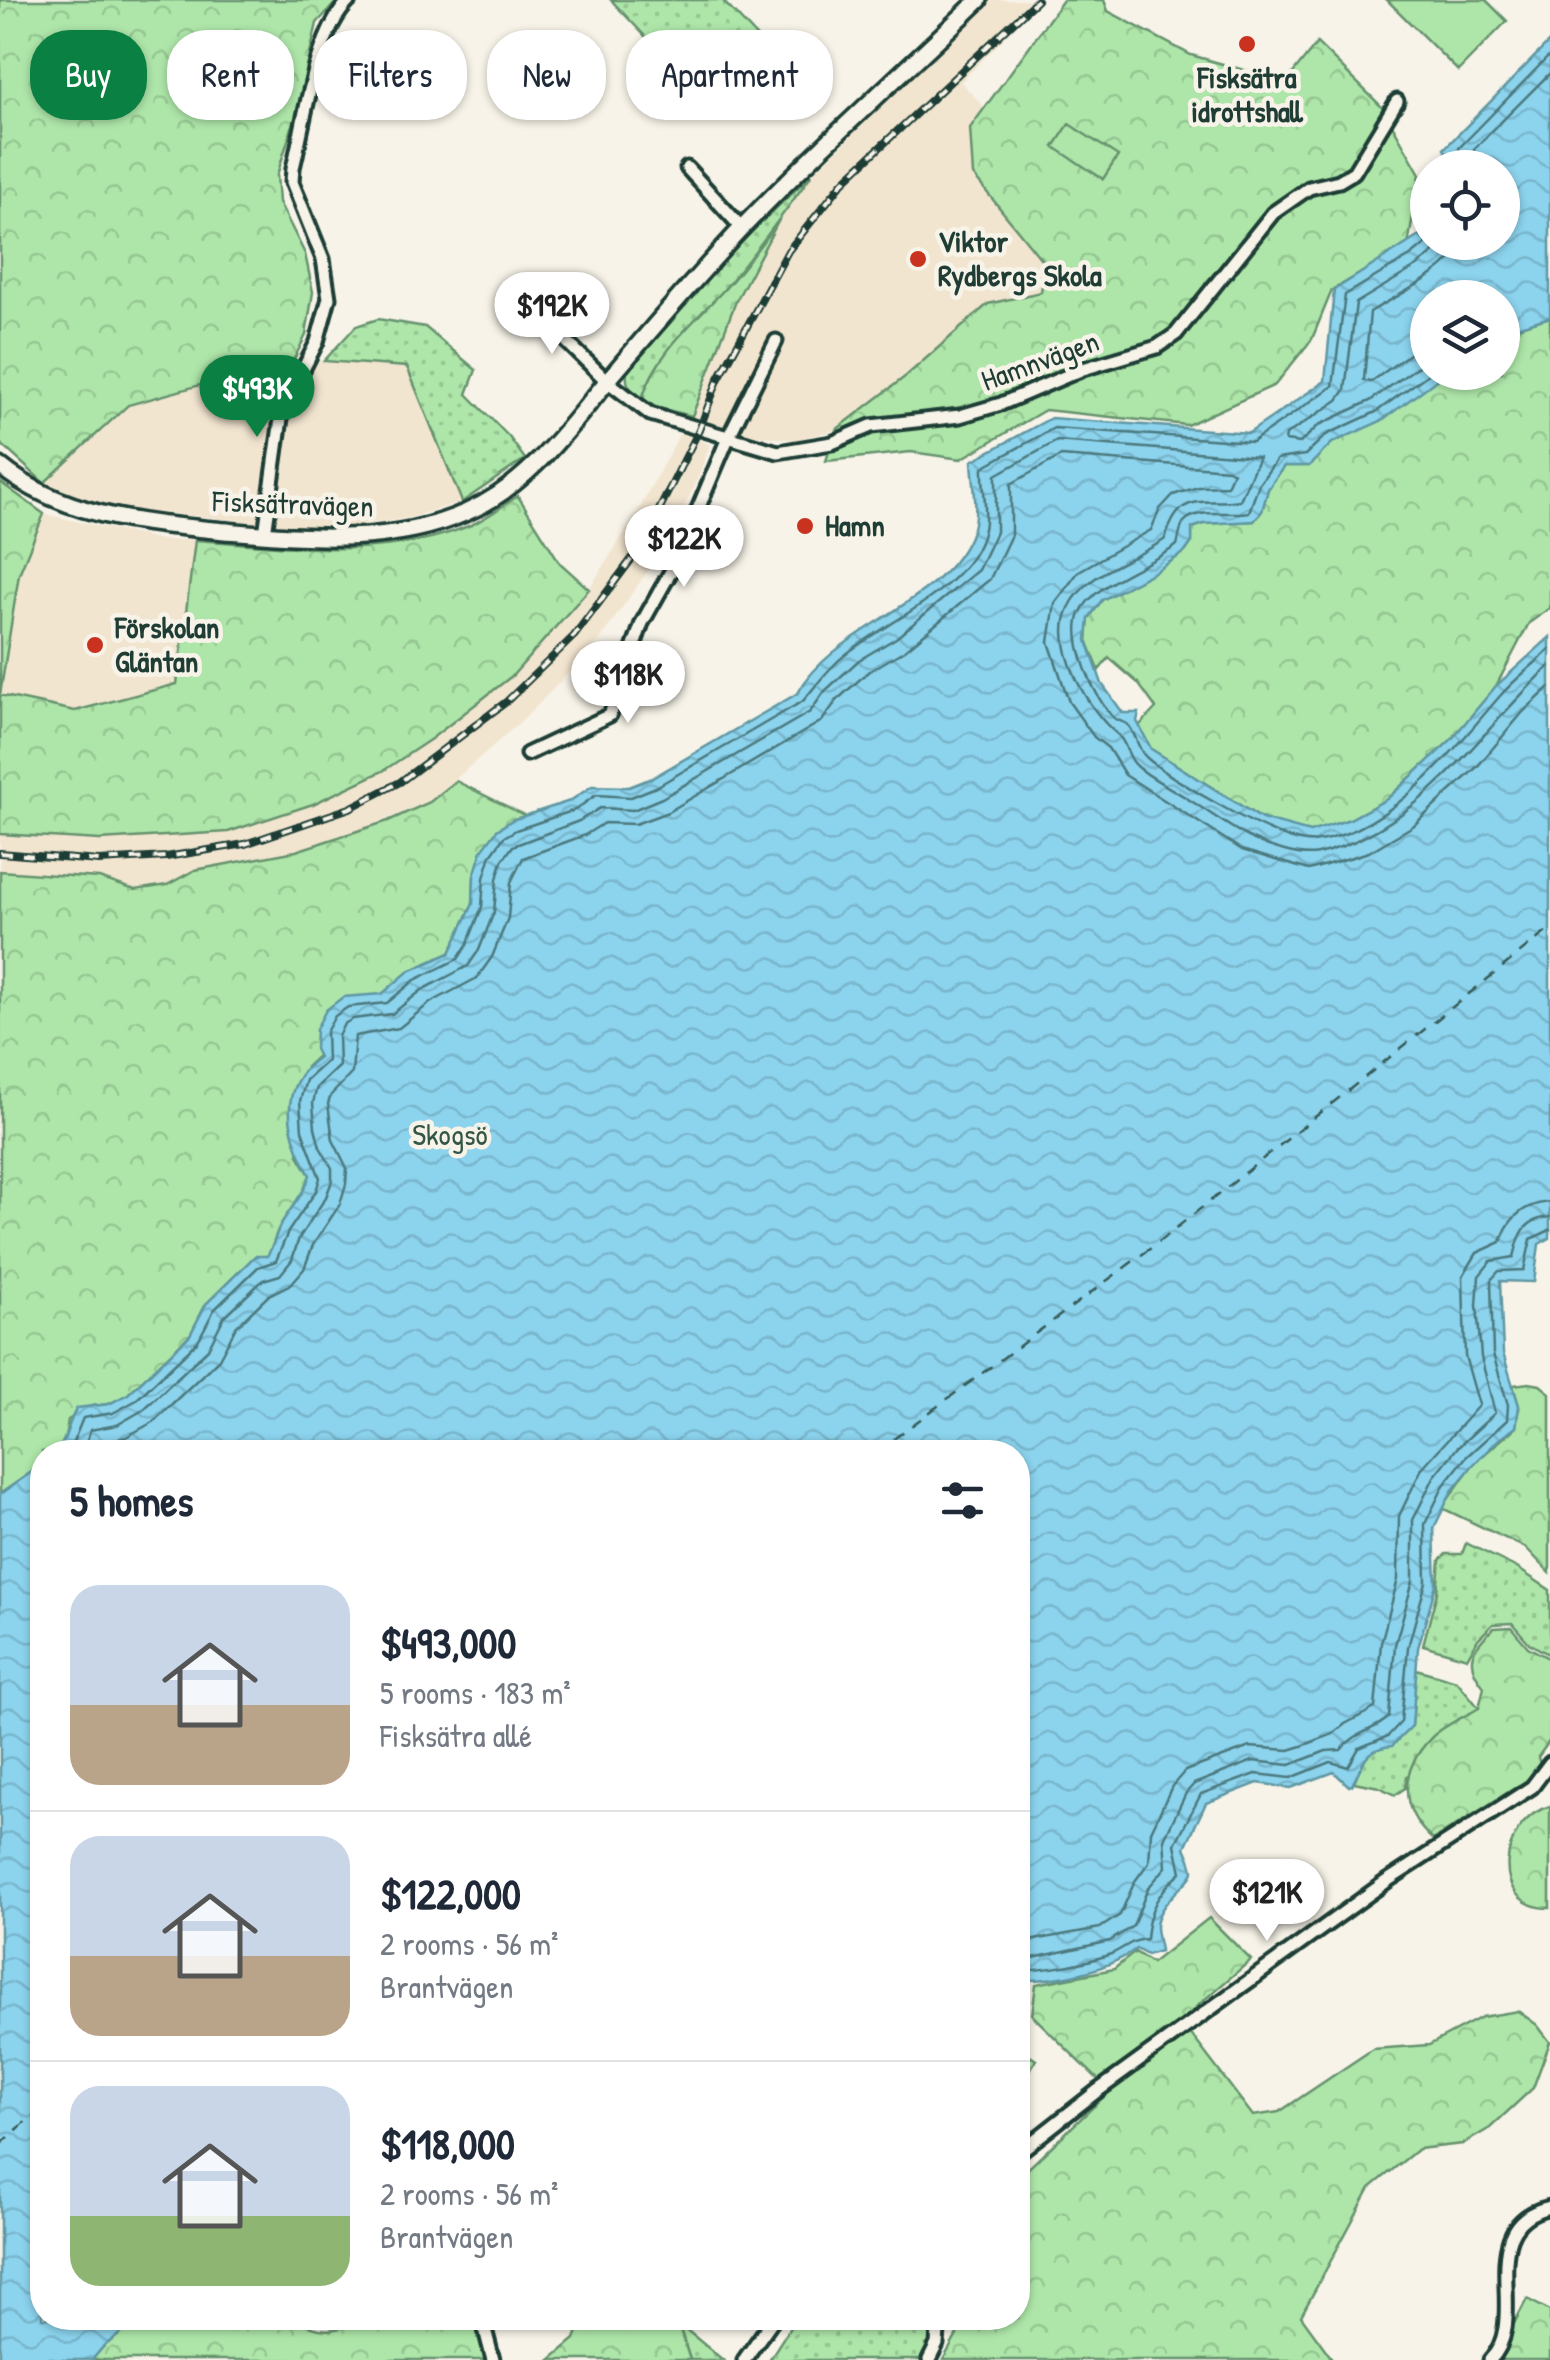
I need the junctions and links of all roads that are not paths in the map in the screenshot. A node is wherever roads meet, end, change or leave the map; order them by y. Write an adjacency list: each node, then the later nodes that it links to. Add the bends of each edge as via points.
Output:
1 (350, 0): 11 (street, via 326,34 293,168 329,298 317,342 282,411)
2 (979, 0): 5 (street, Fisksätravägen)
3 (1398, 101): 9 (street, Hamnvägen, via 1354,172 1309,188 1273,213 1193,316 1157,347 960,416 871,426 832,443 778,452)
4 (687, 168): 5 (street)
5 (742, 228): 8 (street, Fisksätravägen)
6 (527, 303): 8 (street, Hamnvägen)
7 (776, 341): 9 (street)
8 (607, 381): 9 (street, Hamnvägen, via 650,414); 11 (street, Fisksätravägen, via 541,460 470,511 383,536)
9 (728, 438): 12 (street, via 674,566 642,622 610,715)
10 (0, 466): 11 (street, Fisksätravägen, via 51,498 88,511)
11 (265, 534)
12 (527, 754)
13 (1550, 1763): 14 (street, via 1532,1787 1387,1881)
14 (1030, 2144)
15 (1550, 2207): 22 (street, via 1531,2212 1513,2230 1503,2338)
16 (485, 2330): 19 (street)
17 (765, 2330): 20 (street)
18 (939, 2330): 21 (street)
19 (493, 2360)
20 (744, 2360)
21 (928, 2360)
22 (1490, 2360)

